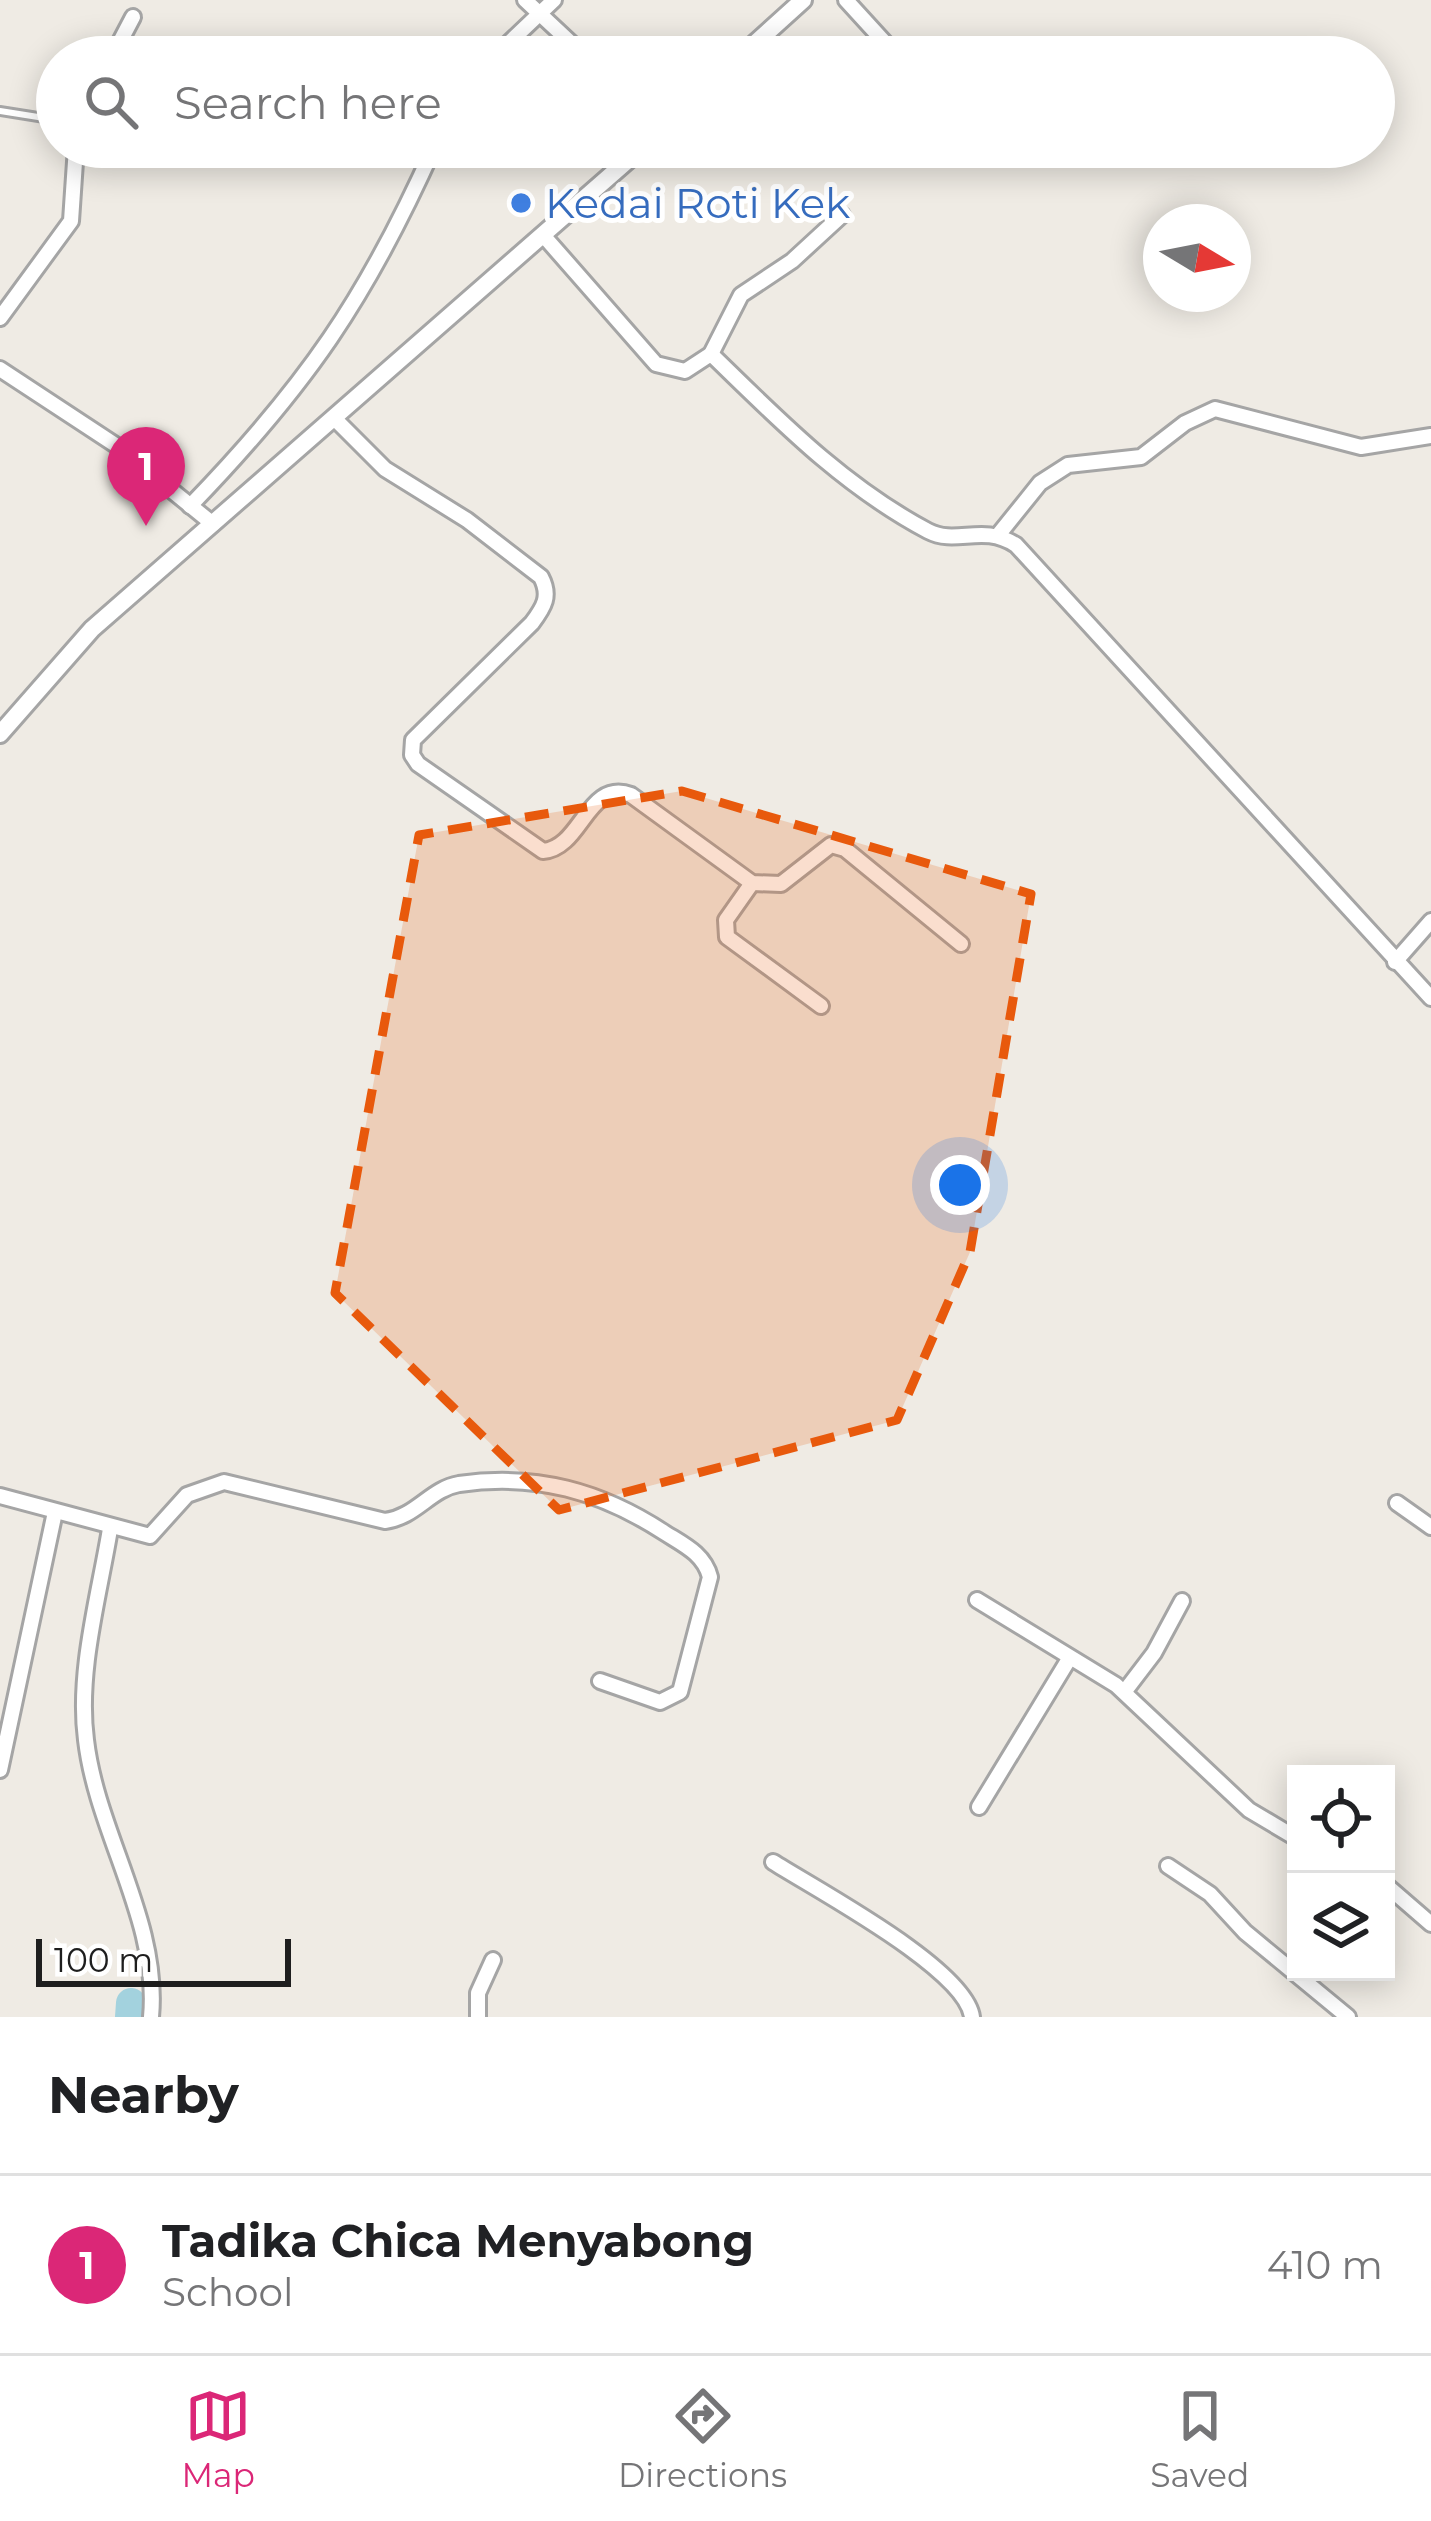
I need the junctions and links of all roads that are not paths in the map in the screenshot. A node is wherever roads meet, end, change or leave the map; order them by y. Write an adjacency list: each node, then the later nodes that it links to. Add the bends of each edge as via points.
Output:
1 (525, 0): 5 (street)
2 (554, 0): 5 (street)
3 (802, 0): 10 (street)
4 (846, 0): 11 (street)
5 (539, 13): 8 (street); 9 (street)
6 (134, 17): 7 (street)
7 (124, 36)
8 (515, 36)
9 (564, 36)
10 (763, 36)
11 (879, 36)
12 (0, 111): 13 (lane)
13 (36, 117)
14 (75, 168): 19 (street, via 71,221)
15 (425, 168): 24 (street, via 347,320 278,412)
16 (619, 168): 18 (street)
17 (842, 215): 20 (street, via 741,296)
18 (543, 235): 20 (street, via 656,364 685,370); 22 (street)
19 (0, 318)
20 (711, 354): 26 (street, via 811,451 877,500 938,535)
21 (0, 369): 24 (street)
22 (334, 418): 25 (street); 28 (street, via 360,449 467,520 547,587 532,623 412,740 418,764 543,851 561,846 602,796 625,792)
23 (1431, 436): 26 (street, via 1361,447 1214,410 1141,457 1068,465 1040,483)
24 (190, 506): 25 (street)
25 (213, 524): 27 (street, via 92,629)
26 (999, 534): 31 (street)
27 (0, 734)
28 (752, 883): 30 (street, via 782,884 831,845 845,849); 33 (street, via 726,920 727,937)
29 (1431, 921): 31 (street)
30 (961, 944)
31 (1395, 962): 32 (street)
32 (1431, 998)
33 (820, 1006)
34 (0, 1496): 36 (street)
35 (1397, 1502): 37 (street)
36 (55, 1512): 38 (street); 44 (street)
37 (1431, 1527)
38 (110, 1529): 42 (street, via 150,1536 187,1495 224,1482 386,1521 460,1484 546,1482 581,1491 635,1513 698,1554 710,1577 680,1692 660,1702); 52 (street, via 85,1728 151,1967)
39 (977, 1600): 41 (street)
40 (1182, 1601): 43 (street)
41 (1070, 1659): 43 (street); 45 (street)
42 (600, 1681)
43 (1125, 1691): 46 (street, via 1249,1810)
44 (0, 1770)
45 (979, 1807)
46 (1287, 1833)
47 (773, 1862): 54 (street, via 922,1956 961,1990)
48 (1168, 1865): 55 (street)
49 (1395, 1893): 50 (street)
50 (1431, 1924)
51 (493, 1960): 53 (street, via 478,1993)
52 (151, 2017)
53 (478, 2017)
54 (972, 2017)
55 (1348, 2017)

